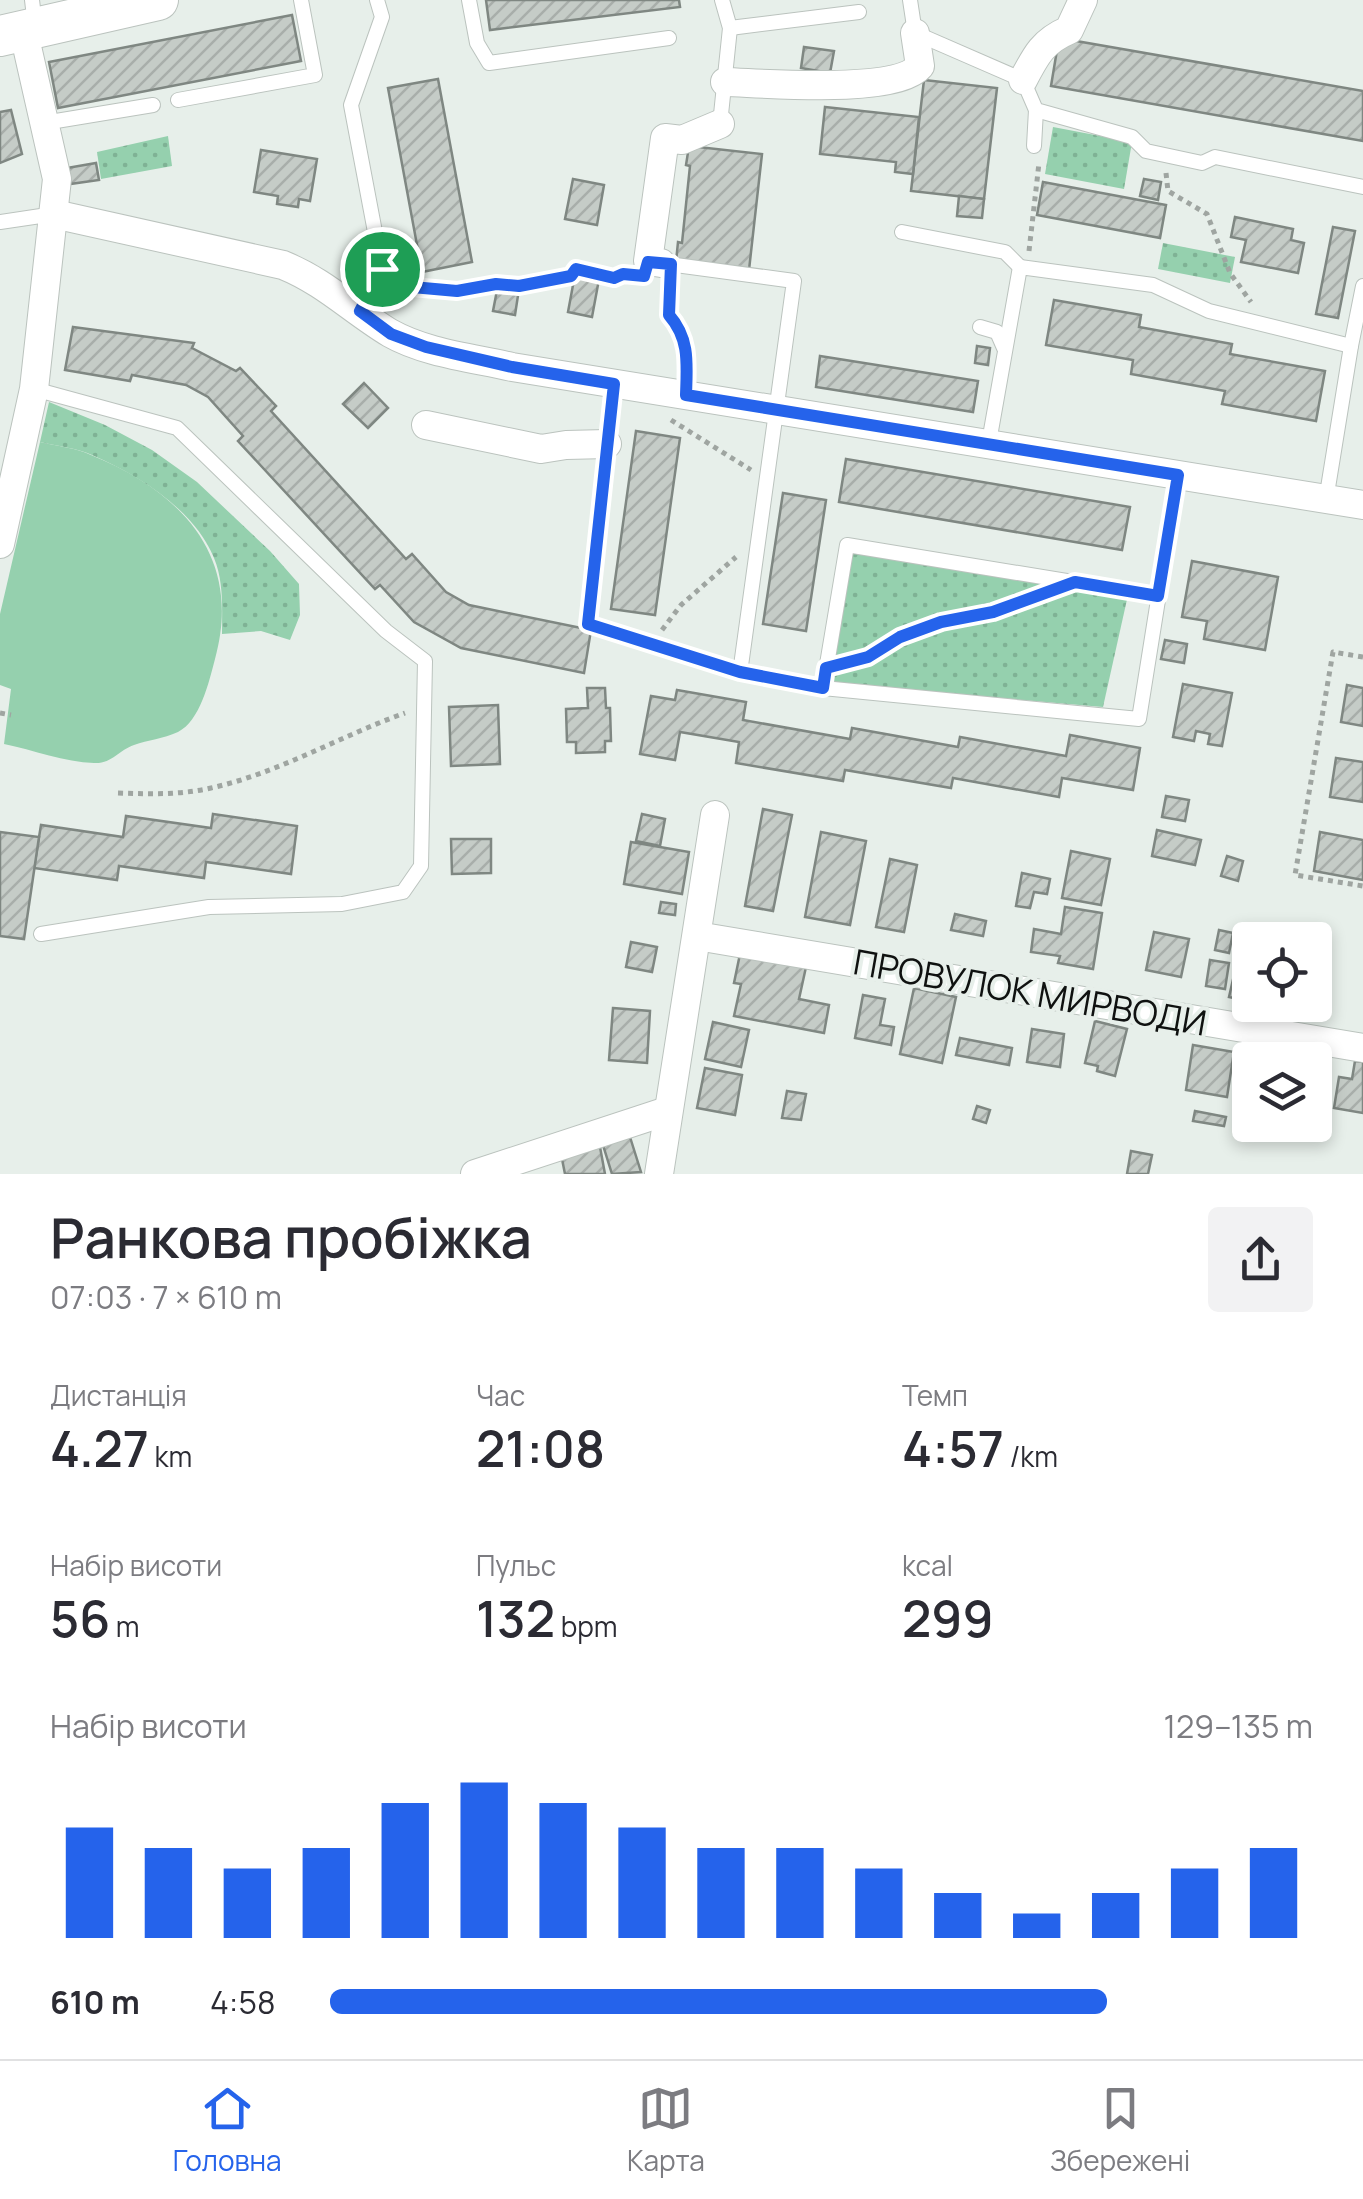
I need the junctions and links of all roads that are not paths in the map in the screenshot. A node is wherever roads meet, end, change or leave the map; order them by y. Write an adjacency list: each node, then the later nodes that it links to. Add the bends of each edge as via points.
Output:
1 (158, 0): 8 (main road)
2 (301, 0): 16 (lane, via 315,75)
3 (377, 0): 28 (lane, via 382,17 351,105)
4 (470, 0): 13 (lane, via 477,44 489,63)
5 (722, 0): 11 (lane)
6 (910, 0): 12 (lane)
7 (1084, 0): 14 (street, via 1070,30 1040,48)
8 (112, 4): 10 (main road)
9 (859, 12): 11 (lane)
10 (23, 23): 19 (street)
11 (730, 28): 15 (lane)
12 (916, 33): 14 (lane); 15 (street, via 920,66 901,78 837,85)
13 (669, 38)
14 (1024, 80): 18 (lane)
15 (724, 82): 20 (lane)
16 (178, 100)
17 (153, 105): 19 (lane)
18 (1036, 110): 21 (lane); 22 (lane, via 1132,137 1146,151 1202,163 1215,157)
19 (44, 124): 23 (street, via 57,179)
20 (720, 124): 26 (street, via 682,140 665,138)
21 (1034, 146)
22 (1363, 187)
23 (54, 214): 24 (lane); 30 (street, via 283,265); 35 (street, via 52,289)
24 (0, 222)
25 (902, 232): 27 (lane, via 1005,252)
26 (660, 263): 36 (lane, via 794,281)
27 (1024, 268): 32 (lane, via 1153,285 1209,312); 33 (lane)
28 (382, 269): 30 (street)
29 (1363, 286): 32 (lane)
30 (360, 311): 34 (street, via 391,334 426,347)
31 (980, 326): 33 (lane, via 999,334)
32 (1351, 346): 41 (lane)
33 (1005, 354): 38 (lane)
34 (614, 384): 36 (street); 39 (lane)
35 (34, 389): 43 (street); 48 (lane, via 177,428 425,662 421,866 403,892 342,904 209,907)
36 (776, 410): 38 (street); 45 (lane)
37 (426, 425): 39 (street, via 541,450)
38 (989, 442): 40 (street)
39 (607, 444): 45 (lane, via 588,624)
40 (1178, 475): 41 (street); 44 (lane)
41 (1326, 500): 42 (street)
42 (1363, 506)
43 (0, 544)
44 (1158, 596): 46 (lane, via 1139,719); 46 (lane, via 847,545)
45 (740, 672): 46 (lane)
46 (823, 688)
47 (714, 815): 49 (street)
48 (41, 934)
49 (697, 936): 50 (street, ПРОВУЛОК МИРВОДИ); 51 (street)
50 (1363, 1048)
51 (667, 1111): 52 (street); 53 (street)
52 (475, 1174)
53 (659, 1174)

